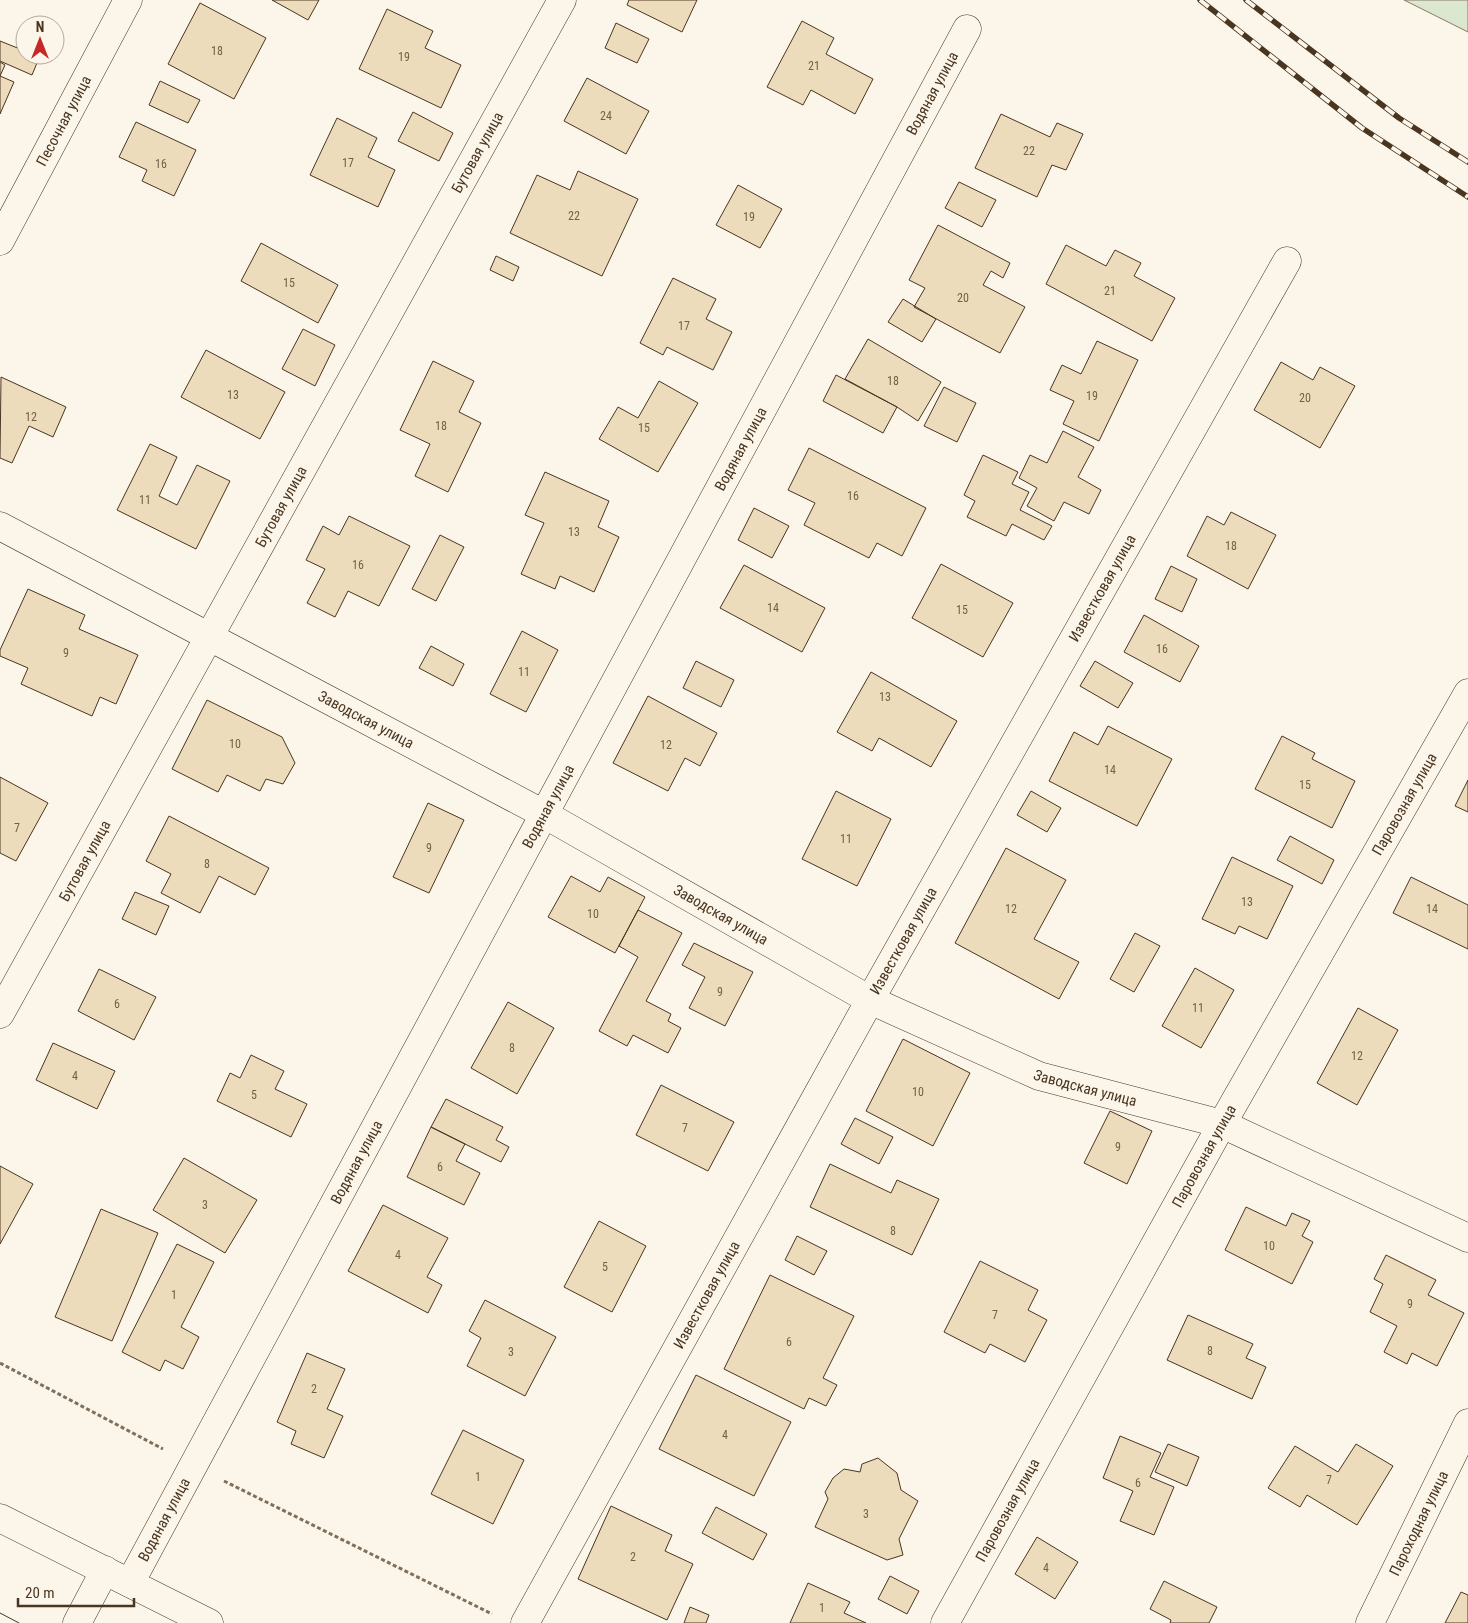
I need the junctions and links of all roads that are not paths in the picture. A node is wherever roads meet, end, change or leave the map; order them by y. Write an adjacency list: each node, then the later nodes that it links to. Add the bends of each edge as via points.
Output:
1 (128, 0): 4 (street, Песочная улица)
2 (562, 0): 7 (street, Бутовая улица)
3 (967, 29): 9 (street, Водяная улица)
4 (0, 242)
5 (1287, 261): 10 (street, Известковая улица)
6 (0, 526): 7 (street, Заводская улица)
7 (208, 636): 9 (street, Заводская улица); 11 (street, Бутовая улица)
8 (1468, 692): 12 (street, Паровозная улица)
9 (544, 814): 10 (street, Заводская улица); 17 (street, Водяная улица)
10 (870, 1000): 12 (street, Заводская улица, via 1039,1076); 18 (street, Известковая улица)
11 (0, 1014)
12 (1222, 1124): 13 (street, Заводская улица); 21 (street, Паровозная улица)
13 (1468, 1238)
14 (1468, 1423): 22 (street, Пароходная улица)
15 (0, 1518): 16 (street)
16 (105, 1570): 17 (street); 19 (street)
17 (130, 1583): 20 (street)
18 (513, 1621)
19 (77, 1623)
20 (210, 1623)
21 (945, 1623)
22 (1370, 1623)

